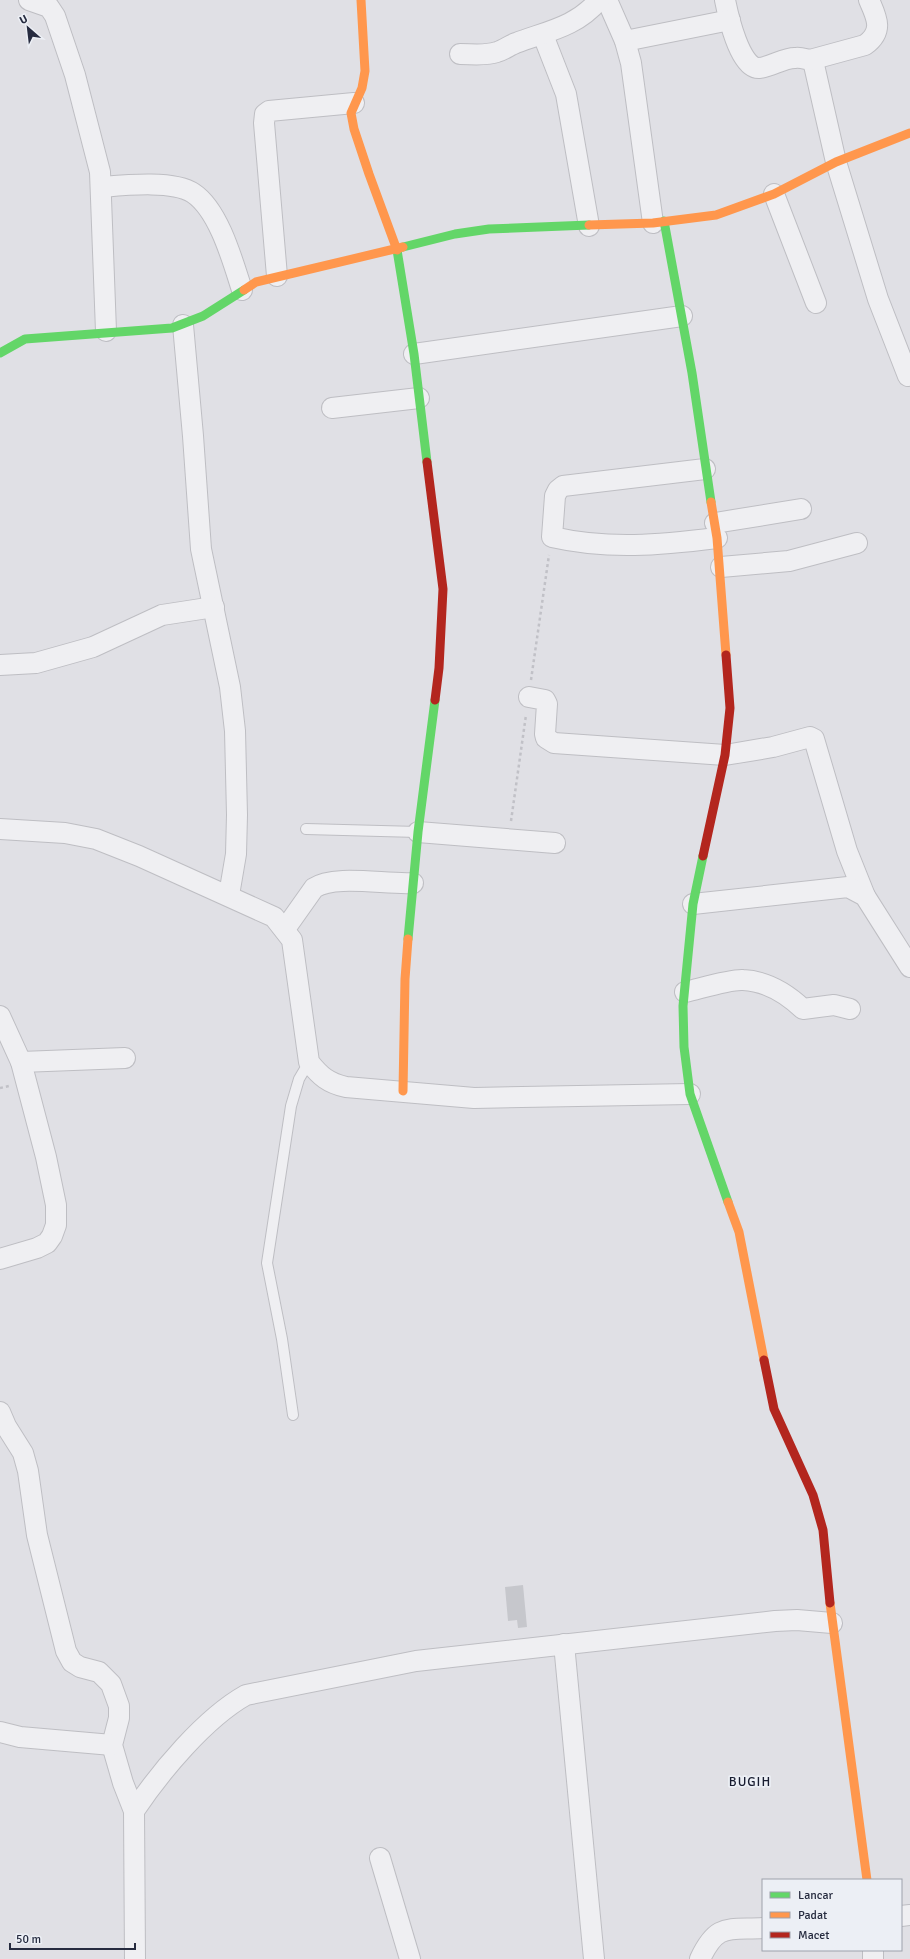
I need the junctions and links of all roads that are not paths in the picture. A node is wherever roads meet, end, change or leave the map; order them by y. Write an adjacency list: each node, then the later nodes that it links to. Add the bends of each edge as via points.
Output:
1 (29, 0): 15 (street, via 49,7 55,16 75,75)
2 (361, 0): 12 (street, via 365,71 362,88)
3 (599, 0): 8 (street, via 590,11)
4 (607, 0): 9 (street)
5 (725, 0): 7 (street)
6 (869, 0): 11 (street, via 877,19 877,31 872,40 865,45)
7 (730, 20): 9 (street); 11 (street, via 743,57 753,67 759,68 794,57)
8 (543, 35): 10 (street, via 514,43 497,52); 18 (street, via 566,94)
9 (625, 41): 17 (street)
10 (460, 54)
11 (810, 60): 14 (street, via 816,74)
12 (354, 103): 19 (street, via 351,113 354,129); 20 (street, via 269,111 265,114)
13 (910, 133): 14 (street)
14 (836, 162): 16 (street); 28 (street, via 878,299)
15 (102, 187): 21 (street, via 145,184 170,186 193,192 208,209 224,236); 25 (street)
16 (774, 194): 17 (street, via 716,215); 22 (street)
17 (659, 222): 18 (street); 23 (street)
18 (589, 226): 19 (street, via 489,229)
19 (397, 248): 20 (street); 27 (street)
20 (277, 276): 21 (street, via 256,282)
21 (242, 290): 24 (street, via 203,316)
22 (816, 303)
23 (682, 316): 27 (street); 31 (street)
24 (183, 325): 25 (street, via 150,331); 36 (street, via 201,549)
25 (106, 331): 26 (street, via 25,339)
26 (0, 353)
27 (414, 354): 29 (street)
28 (908, 376)
29 (419, 398): 30 (street); 42 (street, via 444,589 439,668)
30 (332, 408)
31 (705, 470): 33 (street); 33 (street, via 563,486 555,496 552,537 607,546 659,545)
32 (801, 509): 33 (street)
33 (716, 531): 35 (street)
34 (857, 543): 35 (street, via 789,561)
35 (721, 567): 39 (street, via 730,708)
36 (214, 607): 37 (street, via 162,615 92,647 36,663); 45 (street, via 230,687 235,731 236,854)
37 (0, 665)
38 (529, 697): 39 (street, via 545,700 545,734 546,738 554,743)
39 (725, 755): 46 (street, via 773,747 810,737 814,739 847,850); 47 (street)
40 (0, 829): 45 (street, via 65,833 96,839)
41 (306, 829): 42 (lane)
42 (418, 832): 43 (street); 44 (street)
43 (556, 843)
44 (413, 883): 48 (street, via 334,881 320,884 314,888); 56 (street, via 405,979)
45 (229, 895): 48 (street, via 274,916)
46 (865, 896): 47 (street, via 848,888 841,888); 49 (street)
47 (693, 904): 50 (street)
48 (285, 929): 55 (street, via 292,940)
49 (910, 967)
50 (685, 992): 51 (street, via 741,980 763,983 776,989 788,995 803,1009 834,1005); 57 (street, via 684,1047)
51 (850, 1009)
52 (0, 1016): 54 (street)
53 (125, 1058): 54 (street)
54 (21, 1062): 58 (street, via 56,1205 56,1225 47,1243)
55 (309, 1062): 56 (street, via 319,1075 331,1084); 60 (lane, via 299,1079 291,1106 267,1262)
56 (403, 1091): 57 (street, via 474,1098)
57 (690, 1094): 61 (street, via 739,1232 774,1409 812,1495 823,1530)
58 (0, 1259)
59 (0, 1412): 64 (street, via 23,1453 28,1471 37,1535 66,1651 72,1662 99,1672 111,1684 119,1706 119,1718)
60 (293, 1415)
61 (832, 1624): 62 (street, via 797,1620 775,1621); 67 (street)
62 (564, 1644): 65 (street, via 416,1661 246,1695 228,1705 196,1735); 71 (street)
63 (0, 1732): 64 (street, via 20,1737)
64 (112, 1745): 65 (street)
65 (134, 1811): 69 (street)
66 (380, 1858): 70 (street)
67 (867, 1879)
68 (762, 1928): 72 (street, via 723,1931 714,1935)
69 (135, 1959)
70 (410, 1959)
71 (594, 1959)
72 (700, 1959)

